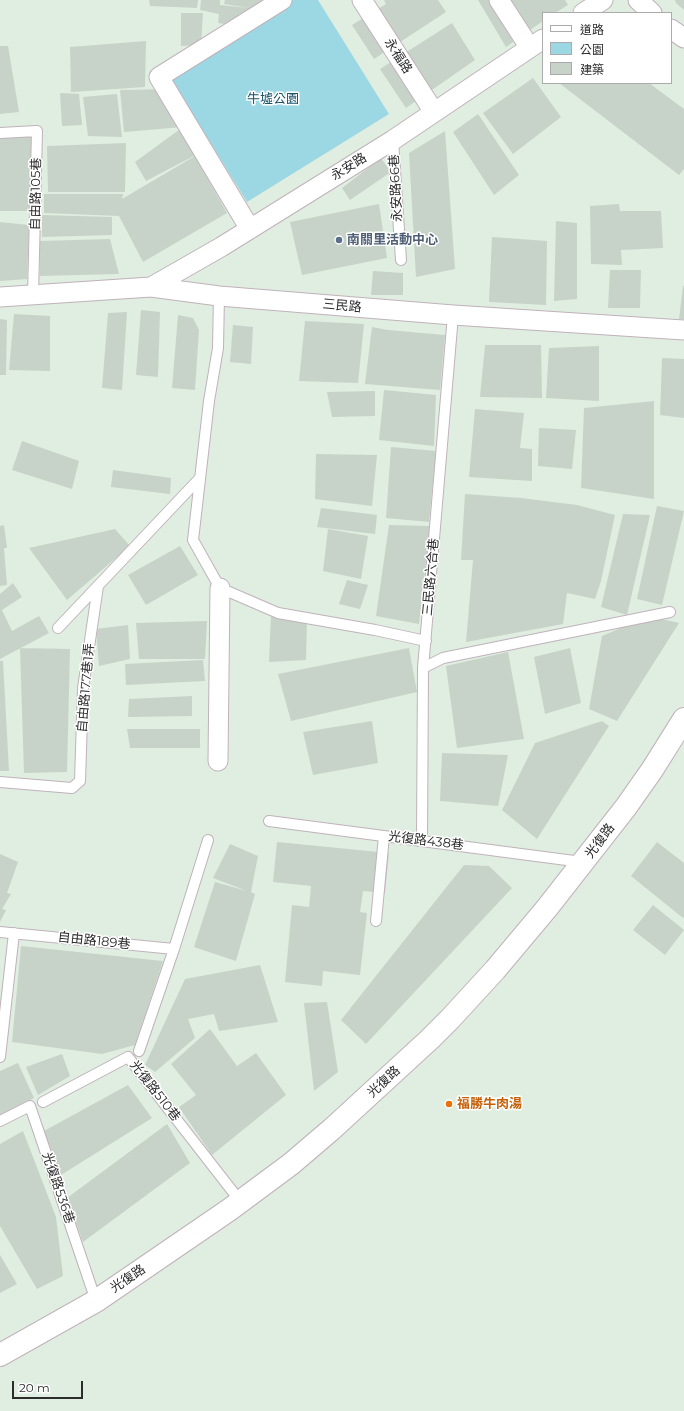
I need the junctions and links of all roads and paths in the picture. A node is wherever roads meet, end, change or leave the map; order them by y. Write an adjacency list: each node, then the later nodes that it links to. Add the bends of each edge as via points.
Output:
1 (282, 0): 14 (street, via 159,77)
2 (362, 0): 11 (street, 永福路)
3 (499, 0): 10 (street)
4 (603, 0): 6 (street)
5 (638, 0): 7 (street)
6 (585, 12)
7 (651, 12)
8 (672, 30): 9 (street)
9 (684, 38)
10 (536, 43): 11 (street, 永安路)
11 (434, 112): 13 (street, 永安路)
12 (0, 133): 17 (lane, 自由路105巷, via 37,131)
13 (393, 140): 14 (street, 永安路); 15 (lane, 永安路66巷)
14 (250, 229): 16 (street, 永安路)
15 (401, 260)
16 (151, 287): 17 (street, 三民路); 18 (street, 三民路)
17 (33, 295): 19 (street, 三民路)
18 (219, 296): 20 (street, 三民路); 22 (lane, via 218,348)
19 (0, 297)
20 (453, 315): 21 (street, 三民路); 27 (lane, 三民路六合巷)
21 (684, 330)
22 (199, 479): 23 (lane); 24 (lane, via 193,540)
23 (98, 586): 26 (lane); 31 (lane, 自由路177巷1弄, via 83,688 80,781 72,788)
24 (220, 588): 27 (lane, via 278,613); 30 (street)
25 (670, 612): 28 (lane, via 443,658)
26 (58, 628)
27 (426, 641): 28 (lane, 三民路六合巷)
28 (423, 668): 35 (lane, 三民路六合巷)
29 (684, 719): 36 (main road, 光復路, via 635,794)
30 (218, 761)
31 (0, 782)
32 (269, 821): 33 (lane, 光復路438巷)
33 (384, 836): 35 (lane, 光復路438巷); 37 (lane)
34 (208, 840): 40 (lane)
35 (422, 840): 36 (lane, 光復路438巷)
36 (584, 862): 45 (main road, 光復路, via 495,970 450,1019 332,1129)
37 (376, 921)
38 (0, 932): 39 (lane, 自由路189巷)
39 (14, 933): 40 (lane, 自由路189巷); 42 (lane)
40 (174, 949): 41 (lane)
41 (139, 1051)
42 (0, 1057)
43 (43, 1102): 45 (lane, 光復路510巷, via 128,1057)
44 (0, 1121): 46 (lane, 光復路536巷, via 30,1106)
45 (240, 1202): 46 (main road, 光復路)
46 (96, 1301): 47 (main road, 光復路)
47 (0, 1355)

